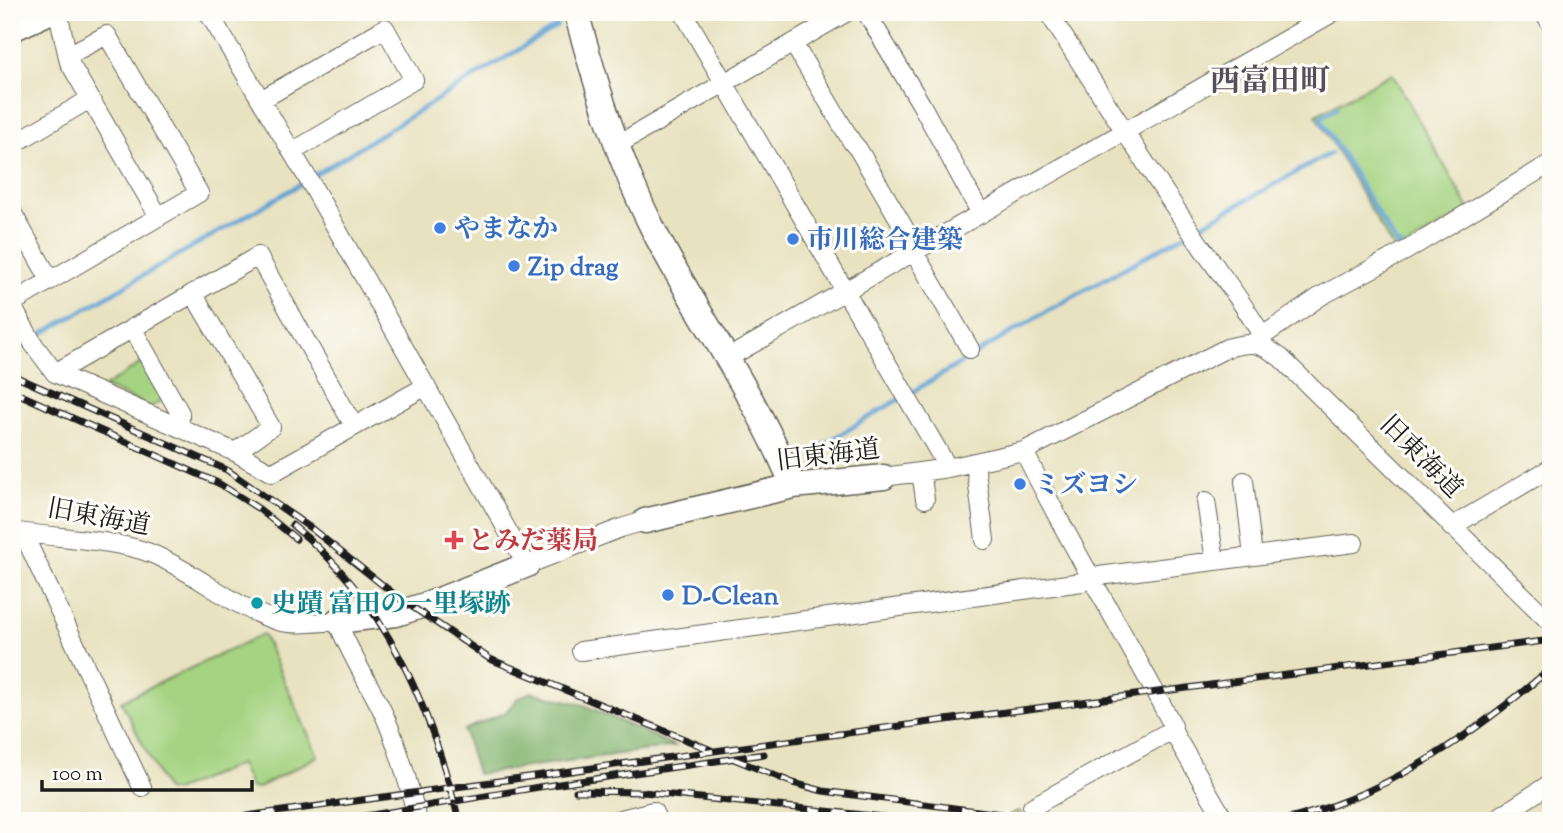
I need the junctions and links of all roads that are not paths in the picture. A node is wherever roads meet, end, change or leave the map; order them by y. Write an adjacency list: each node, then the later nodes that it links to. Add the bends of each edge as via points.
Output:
1 (47, 12): 12 (main road)
2 (58, 12): 14 (street)
3 (208, 12): 17 (street)
4 (683, 12): 15 (street)
5 (847, 12): 13 (street)
6 (866, 12): 24 (street)
7 (1048, 12): 18 (street)
8 (1334, 12): 18 (street)
9 (1544, 12): 11 (street)
10 (581, 13): 20 (street)
11 (1551, 24)
12 (12, 28)
13 (793, 43): 15 (street); 26 (street)
14 (68, 55): 16 (street); 25 (street, via 107,35 199,192)
15 (726, 82): 20 (street); 28 (street)
16 (90, 99): 19 (street); 25 (street)
17 (261, 100): 21 (street); 21 (street, via 385,28 414,80)
18 (1124, 131): 24 (street); 32 (street, via 1254,321)
19 (12, 145)
20 (617, 145): 34 (street, via 653,229)
21 (292, 152): 36 (street)
22 (1551, 163): 32 (street, via 1321,296)
23 (12, 212): 27 (street)
24 (981, 214): 26 (street)
25 (159, 217): 27 (street)
26 (916, 251): 28 (street); 33 (street)
27 (50, 280): 30 (street)
28 (844, 292): 34 (street); 42 (street)
29 (193, 293): 31 (street); 37 (street, via 258,256); 39 (street, via 271,427)
30 (12, 304): 35 (street)
31 (132, 328): 35 (street); 38 (street, via 180,413)
32 (1258, 339): 40 (street, 旧東海道, via 1227,348); 51 (street, 旧東海道)
33 (970, 349)
34 (726, 359): 47 (street, via 781,455)
35 (55, 373): 38 (street)
36 (426, 386): 37 (street); 57 (street)
37 (354, 426): 39 (street, via 272,473)
38 (180, 427): 39 (street)
39 (235, 452)
40 (1024, 452): 41 (street, 旧東海道); 58 (street)
41 (975, 463): 42 (street, 旧東海道); 53 (street)
42 (948, 468): 44 (street, 旧東海道)
43 (1551, 468): 51 (street)
44 (921, 472): 45 (street, 旧東海道); 48 (street)
45 (884, 477): 47 (street, 旧東海道)
46 (1244, 481): 55 (street)
47 (793, 486): 50 (street, 旧東海道)
48 (925, 499)
49 (1206, 501): 56 (street)
50 (645, 521): 57 (street, 旧東海道)
51 (1451, 527): 60 (street, 旧東海道)
52 (18, 532): 59 (street, 旧東海道, via 150,553 280,622); 64 (street)
53 (985, 540)
54 (1354, 543): 55 (street)
55 (1253, 556): 56 (street)
56 (1215, 561): 58 (street)
57 (527, 565): 59 (street, 旧東海道, via 396,614)
58 (1091, 577): 61 (street, via 1082,582); 62 (street)
59 (337, 621): 67 (street, via 386,721)
60 (1551, 623)
61 (582, 651)
62 (1172, 730): 65 (street); 70 (street)
63 (1551, 783): 66 (street)
64 (142, 787)
65 (1032, 807)
66 (1497, 820)
67 (418, 821)
68 (613, 821): 69 (street, via 653,811)
69 (658, 821)
70 (1225, 821)

